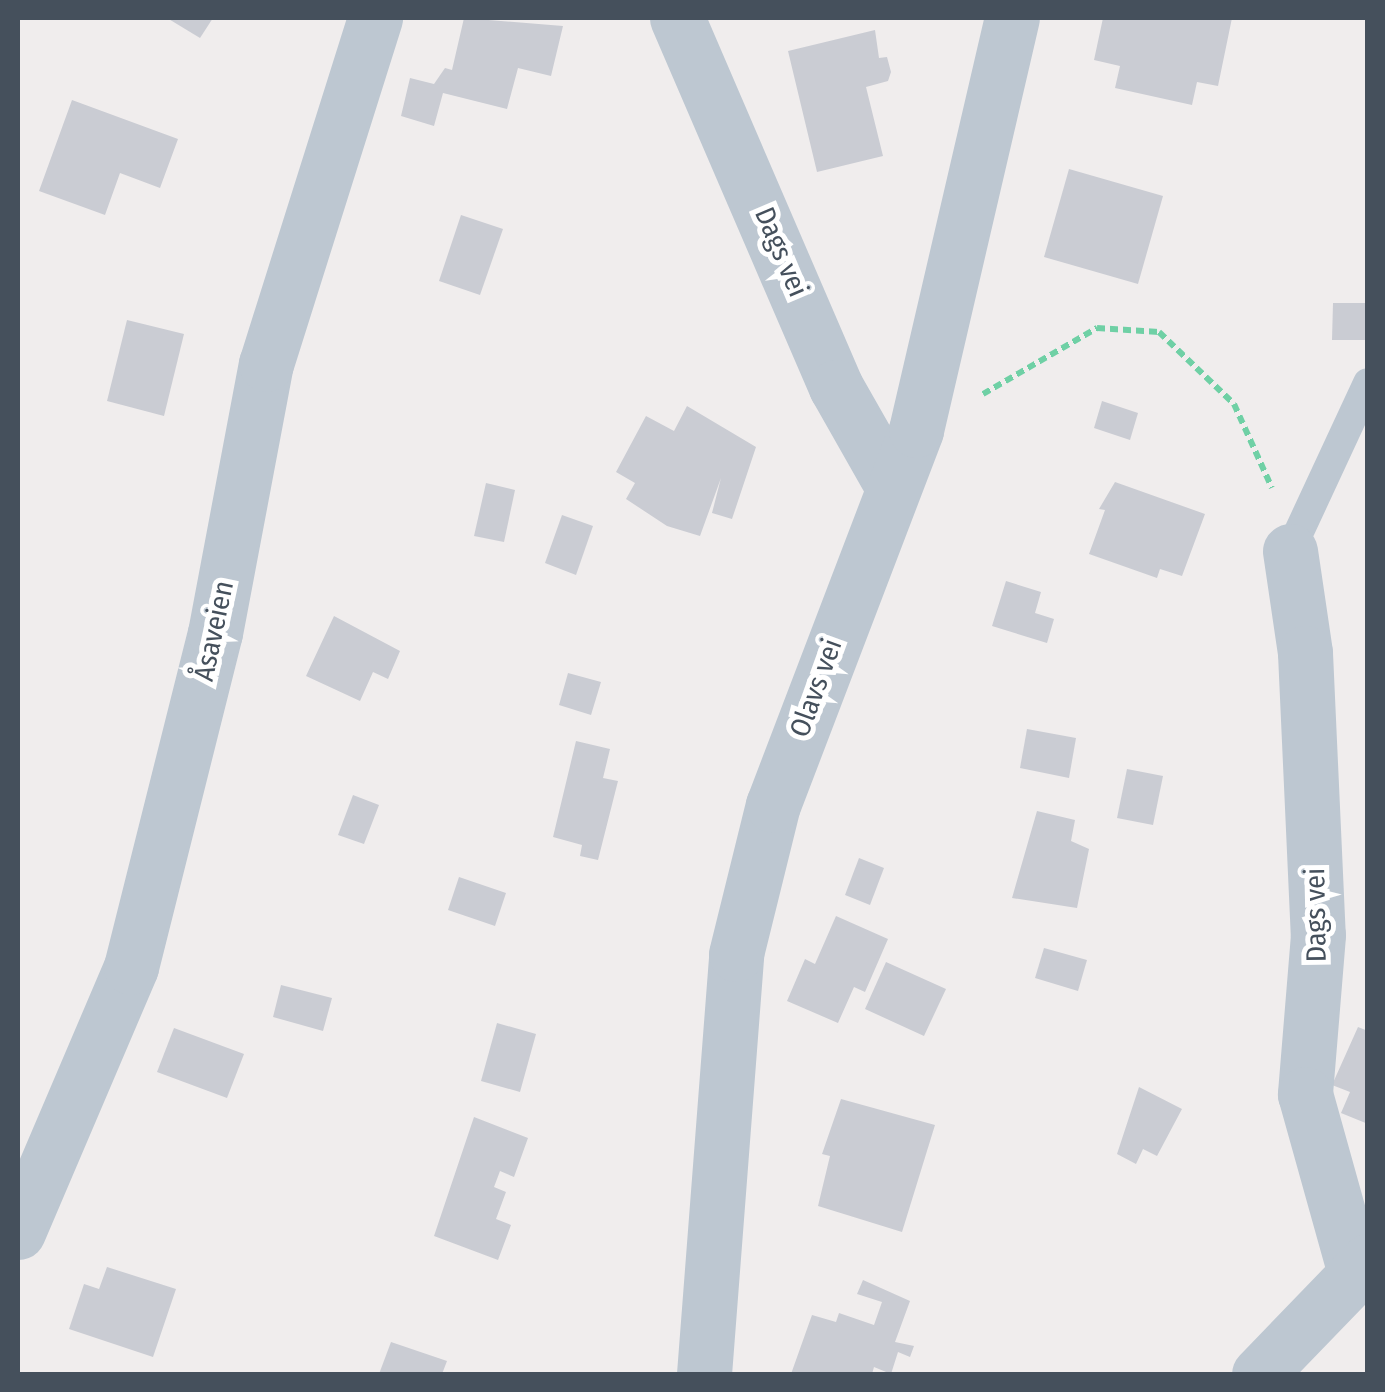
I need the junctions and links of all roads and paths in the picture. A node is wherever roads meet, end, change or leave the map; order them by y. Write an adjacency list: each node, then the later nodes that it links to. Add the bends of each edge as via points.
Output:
1 (375, 18): 8 (street, Åsaveien, via 258,392 215,633 131,967)
2 (677, 18): 6 (street, Dags vei, via 836,387)
3 (1012, 18): 5 (street, Olavs vei)
4 (1368, 383): 7 (lane)
5 (916, 430): 6 (street, Olavs vei); 7 (path, via 1080,335 1121,324 1159,332 1212,377 1242,417)
6 (891, 484): 10 (street, Olavs vei, via 773,806 736,954)
7 (1290, 551): 9 (street, Dags vei, via 1304,653 1317,916 1306,1094)
8 (18, 1232)
9 (1361, 1267): 11 (street)
10 (704, 1374)
11 (1259, 1374)

